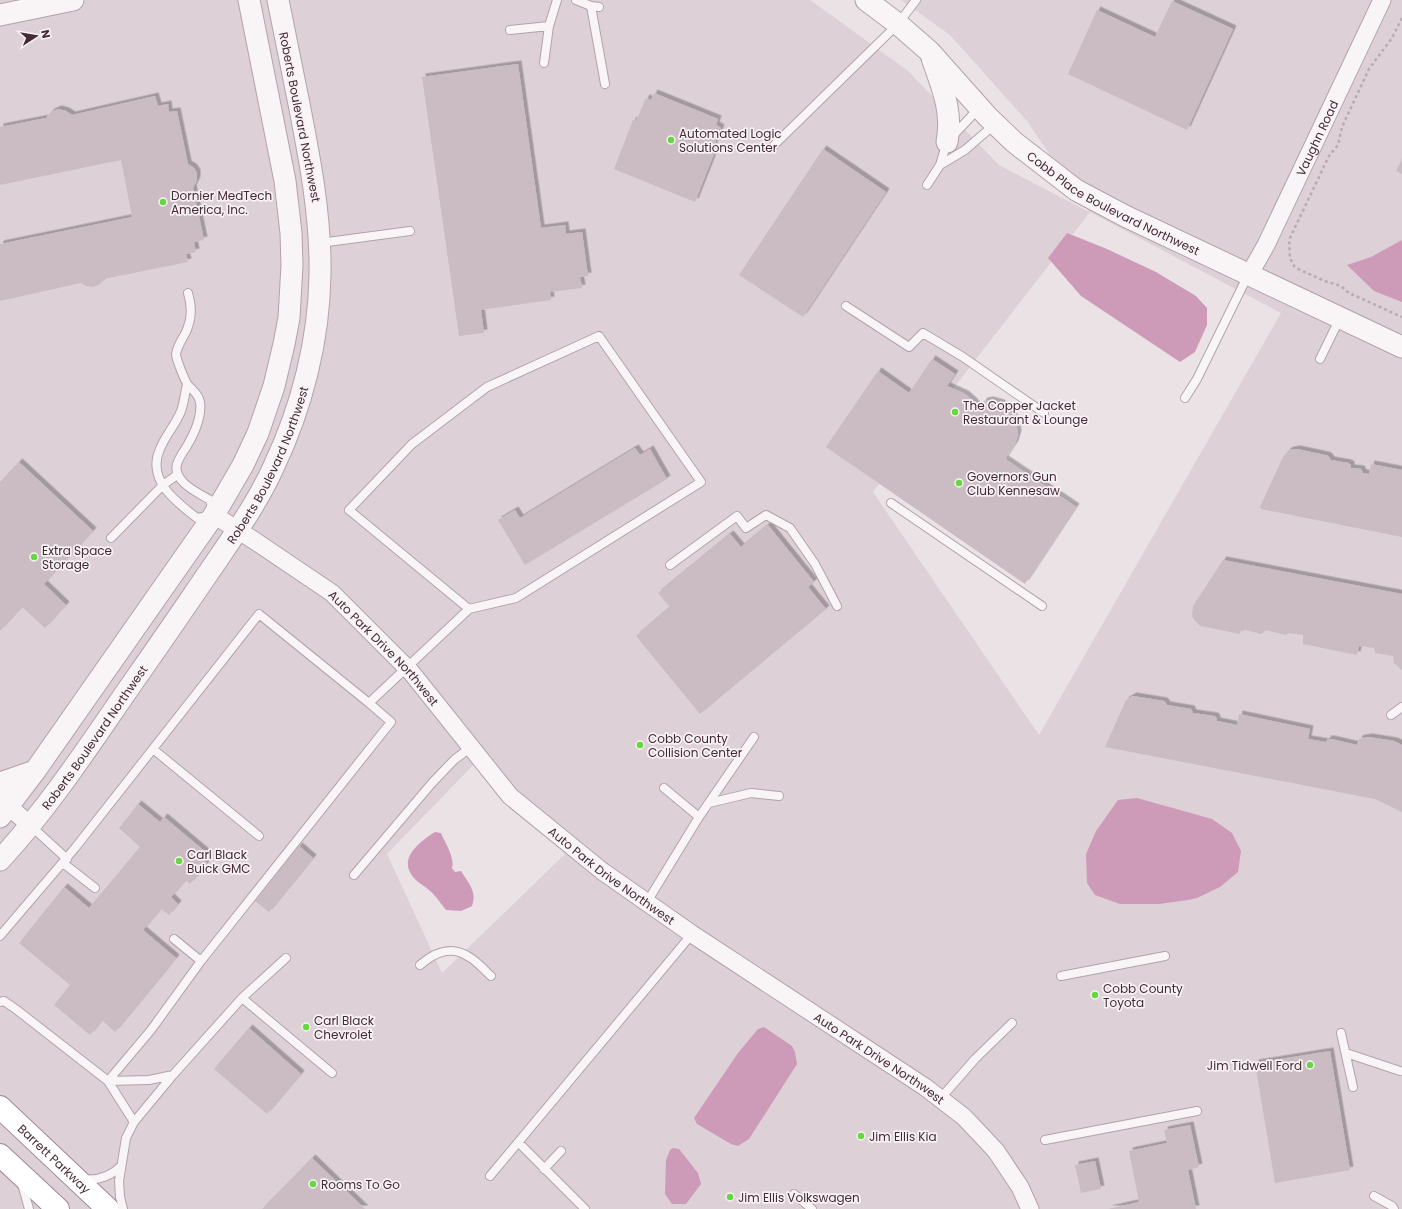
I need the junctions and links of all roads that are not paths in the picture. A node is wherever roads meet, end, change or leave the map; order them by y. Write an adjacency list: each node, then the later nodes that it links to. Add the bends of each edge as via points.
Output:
1 (73, 0): 9 (street)
2 (557, 0): 11 (lane)
3 (576, 0): 15 (lane, via 595,6)
4 (916, 0): 10 (lane)
5 (1382, 0): 24 (street, Vaughn Road, via 1266,245)
6 (278, 1): 23 (street, Roberts Boulevard Northwest, via 312,171)
7 (248, 2): 36 (street, Roberts Boulevard Northwest, via 288,198 292,265 290,305 279,369 260,427 243,465)
8 (877, 5): 10 (street, Cobb Place Boulevard Northwest)
9 (0, 15)
10 (898, 24): 13 (street, Cobb Place Boulevard Northwest); 19 (lane)
11 (549, 26): 12 (lane); 14 (lane)
12 (510, 30)
13 (930, 52): 16 (street, Cobb Place Boulevard Northwest); 18 (street, via 948,109 950,120)
14 (544, 63)
15 (605, 84)
16 (979, 108): 17 (street, Cobb Place Boulevard Northwest); 18 (lane)
17 (995, 124): 20 (lane, via 965,150); 24 (street, Cobb Place Boulevard Northwest, via 1026,152 1076,190)
18 (947, 142): 20 (lane)
19 (771, 148)
20 (940, 164): 21 (lane)
21 (927, 185)
22 (410, 231): 23 (lane)
23 (320, 243): 37 (street, Roberts Boulevard Northwest, via 315,332 299,402 274,467)
24 (1249, 275): 27 (street, Cobb Place Boulevard Northwest); 31 (lane)
25 (188, 293): 30 (lane, via 191,304 190,319 186,332 178,344 176,356)
26 (846, 306): 32 (lane, via 910,347 923,333 963,357)
27 (1340, 318): 28 (street, Cobb Place Boulevard Northwest); 29 (lane)
28 (1402, 347)
29 (1320, 359)
30 (187, 384): 33 (lane, via 196,392 200,402 200,413 188,445 176,464); 34 (lane, via 181,412 157,457 156,466)
31 (1185, 398)
32 (1044, 413)
33 (177, 475): 34 (lane); 36 (lane, via 185,484 210,500)
34 (163, 485): 36 (lane, via 172,498 198,518); 38 (lane)
35 (891, 503): 41 (lane)
36 (214, 515): 37 (street, Auto Park Drive Northwest); 50 (street, Roberts Boulevard Northwest)
37 (238, 531): 43 (street, Auto Park Drive Northwest, via 332,593); 57 (street, Roberts Boulevard Northwest, via 86,750)
38 (111, 538)
39 (670, 566): 40 (lane, via 737,516 746,528 766,515 790,528 815,564)
40 (837, 606)
41 (1042, 606)
42 (469, 610): 42 (lane, via 349,510 412,444 487,387 599,336 701,482 516,598); 43 (lane)
43 (406, 667): 44 (lane); 48 (street, Auto Park Drive Northwest)
44 (369, 703): 49 (lane, via 259,614); 69 (lane, via 391,722)
45 (1402, 707): 46 (lane)
46 (1391, 715)
47 (754, 737): 54 (lane)
48 (471, 747): 61 (lane, via 432,783); 63 (street, Auto Park Drive Northwest, via 510,796 602,871)
49 (153, 749): 58 (lane); 60 (lane)
50 (35, 771): 51 (street); 55 (street, Roberts Boulevard Northwest)
51 (0, 783)
52 (664, 788): 56 (lane)
53 (779, 796): 54 (lane, via 751,792)
54 (709, 803): 56 (lane)
55 (3, 808): 57 (street)
56 (699, 817): 63 (lane)
57 (30, 825): 59 (street, Roberts Boulevard Northwest); 60 (lane)
58 (259, 836)
59 (0, 860)
60 (65, 861): 62 (lane); 65 (lane)
61 (354, 875)
62 (94, 888)
63 (648, 902): 64 (street, Auto Park Drive Northwest)
64 (692, 934): 83 (street, Auto Park Drive Northwest); 88 (lane)
65 (0, 936)
66 (174, 939): 69 (lane)
67 (1165, 956): 72 (lane)
68 (286, 958): 73 (lane)
69 (202, 961): 81 (lane, via 151,1030)
70 (420, 965): 71 (lane, via 438,952 454,951 469,957)
71 (491, 976)
72 (1062, 976)
73 (242, 998): 79 (lane); 80 (lane)
74 (0, 1002): 81 (lane, via 4,1001 17,1010)
75 (1012, 1023): 83 (lane, via 975,1059)
76 (1342, 1033): 77 (lane)
77 (1346, 1053): 78 (lane); 82 (lane)
78 (1400, 1071)
79 (332, 1073)
80 (173, 1075): 81 (lane, via 149,1080); 86 (lane)
81 (108, 1081): 86 (lane)
82 (1353, 1087)
83 (940, 1099): 104 (street, Auto Park Drive Northwest, via 964,1117 996,1151 1020,1187)
84 (0, 1107): 95 (highway, Barrett Parkway)
85 (1197, 1111): 87 (lane)
86 (134, 1122): 91 (lane, via 126,1138)
87 (1046, 1140)
88 (519, 1143): 92 (lane); 94 (lane)
89 (561, 1151): 92 (lane)
90 (0, 1155): 93 (highway)
91 (121, 1166): 95 (lane, via 116,1172 103,1178); 101 (lane, via 119,1182)
92 (544, 1169): 102 (lane)
93 (18, 1172): 98 (lane); 99 (highway)
94 (490, 1176)
95 (76, 1179): 100 (highway, Barrett Parkway)
96 (794, 1194): 103 (lane)
97 (1374, 1196): 105 (lane)
98 (29, 1209)
99 (58, 1209)
100 (108, 1209)
101 (123, 1209)
102 (584, 1209)
103 (812, 1209)
104 (1030, 1209)
105 (1394, 1209)

